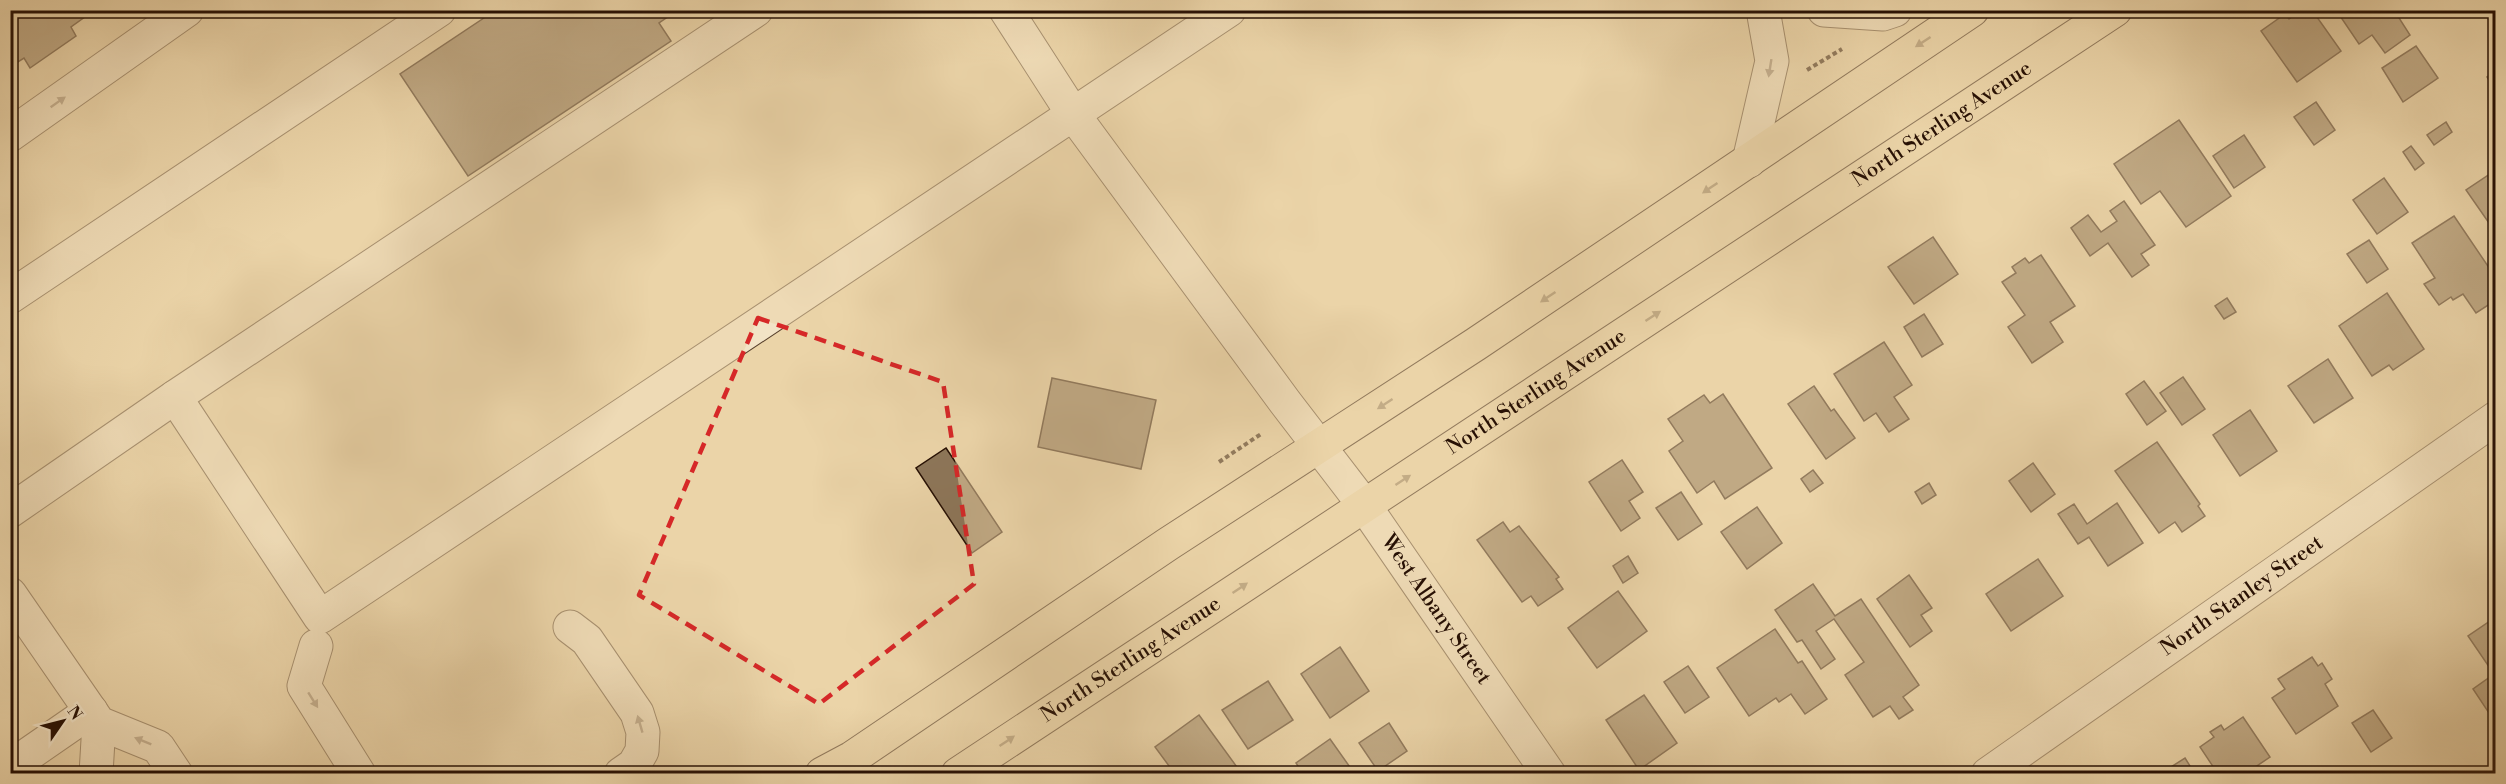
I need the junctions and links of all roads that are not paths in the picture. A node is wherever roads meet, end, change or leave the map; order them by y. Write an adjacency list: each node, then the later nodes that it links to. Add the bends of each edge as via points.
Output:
1 (187, 10): 12 (street, one-way to 1)
2 (439, 10): 14 (street)
3 (756, 10): 15 (street)
4 (1006, 10): 11 (street, West Albany Street)
5 (1229, 10): 11 (street)
6 (1763, 10): 13 (street, one-way to 13, via 1772,62)
7 (1824, 10): 8 (street, via 1883,14)
8 (1895, 10)
9 (1972, 10): 13 (main road, one-way to 13)
10 (2115, 10): 18 (main road, North Sterling Avenue, one-way to 10)
11 (1073, 114): 15 (street, via 320,617); 17 (street, West Albany Street)
12 (10, 135)
13 (1749, 161): 17 (main road, one-way to 17)
14 (10, 297)
15 (175, 397): 19 (street)
16 (2496, 418): 33 (street, North Stanley Street)
17 (1320, 447): 18 (street, West Albany Street); 24 (main road, via 1168,544)
18 (1364, 505): 31 (main road, North Sterling Avenue, one-way to 18); 32 (street, West Albany Street)
19 (10, 511)
20 (10, 594): 23 (street)
21 (570, 627): 29 (street, one-way to 21, via 634,765 642,751 643,732 637,713 587,640)
22 (316, 646): 28 (street, one-way to 28, via 304,686)
23 (95, 717): 25 (street); 26 (street); 27 (street, one-way to 23, via 158,747)
24 (857, 766): 30 (main road)
25 (10, 767)
26 (96, 774)
27 (176, 774)
28 (359, 774)
29 (621, 774)
30 (822, 774)
31 (958, 774)
32 (1549, 774)
33 (1988, 774)

